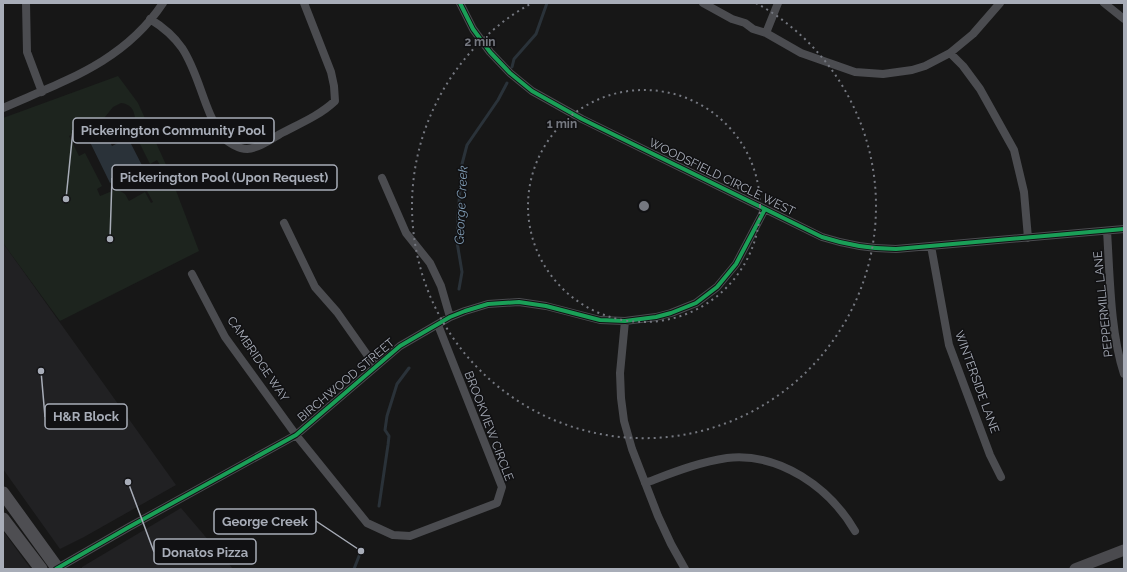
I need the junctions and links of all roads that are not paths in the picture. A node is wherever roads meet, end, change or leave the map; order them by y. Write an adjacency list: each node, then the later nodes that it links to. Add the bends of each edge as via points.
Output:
1 (26, 3): 13 (street, via 26,52)
2 (163, 3): 9 (street)
3 (304, 3): 9 (street, via 331,72 335,100 325,110 261,145 248,149 234,145 224,138 182,48 163,27)
4 (460, 3): 16 (street, WOODSFIELD CIRCLE WEST, via 473,29 490,52 532,91 582,119)
5 (703, 3): 11 (street)
6 (778, 3): 11 (street)
7 (1000, 3): 12 (street, via 973,34)
8 (1104, 3): 10 (street)
9 (150, 19): 13 (street, via 110,57)
10 (1124, 20)
11 (766, 33): 12 (street, via 801,53 855,72 869,74 892,74 912,70)
12 (950, 53): 20 (street, via 980,89 1014,150 1024,192)
13 (42, 92): 14 (street)
14 (3, 108)
15 (382, 178): 23 (street, via 406,233 430,263 441,286)
16 (765, 209): 21 (street, WOODSFIELD CIRCLE WEST, via 839,243 882,249); 24 (street, BIRCHWOOD STREET, via 736,264 708,295 671,313)
17 (284, 223): 26 (street, via 315,287)
18 (1124, 229): 19 (street, WOODSFIELD CIRCLE WEST)
19 (1107, 231): 20 (street, WOODSFIELD CIRCLE WEST); 27 (street, PEPPERMILL LANE, via 1117,346)
20 (1028, 238): 21 (street, WOODSFIELD CIRCLE WEST)
21 (931, 246): 29 (street, WINTERSIDE LANE, via 949,345 990,455)
22 (192, 274): 28 (street, CAMBRIDGE WAY, via 225,337)
23 (450, 318): 24 (street, BIRCHWOOD STREET, via 477,306 519,302 600,320); 25 (street, BIRCHWOOD STREET)
24 (625, 321): 30 (street, via 620,373 621,398 624,421)
25 (438, 325): 26 (street, BIRCHWOOD STREET, via 400,346); 28 (street, BROOKVIEW CIRCLE, via 502,488 497,503 410,536 394,535 367,523)
26 (375, 366): 28 (street, BIRCHWOOD STREET)
27 (1124, 374)
28 (296, 435): 36 (street, BIRCHWOOD STREET, via 129,526)
29 (1001, 477)
30 (645, 483): 33 (street, via 728,458 770,463 792,471 825,493 842,510); 37 (street, via 671,544)
31 (3, 493): 36 (highway)
32 (3, 518): 35 (highway)
33 (855, 531)
34 (1124, 550): 38 (main road)
35 (41, 569)
36 (57, 569)
37 (685, 569)
38 (1075, 569)

